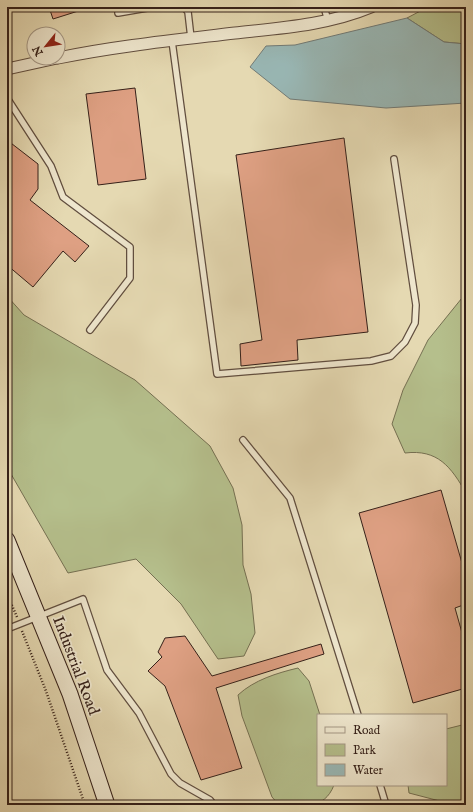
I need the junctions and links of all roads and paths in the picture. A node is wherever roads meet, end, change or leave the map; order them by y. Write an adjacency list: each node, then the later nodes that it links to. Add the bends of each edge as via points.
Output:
1 (152, 7): 5 (lane)
2 (184, 7): 7 (lane, via 188,12)
3 (324, 7): 6 (lane)
4 (371, 7): 6 (street)
5 (118, 13)
6 (328, 20): 7 (street, via 308,25)
7 (191, 38): 8 (street)
8 (172, 41): 9 (street); 13 (lane, via 217,374 371,361 390,356 405,342 415,323 416,305)
9 (66, 57)
10 (26, 65): 11 (street)
11 (7, 69)
12 (7, 98): 14 (lane, via 51,166 63,197 130,247 130,278)
13 (394, 159)
14 (90, 330)
15 (243, 440): 21 (lane, via 290,498)
16 (7, 540): 18 (main road, Industrial Road)
17 (7, 594): 19 (path)
18 (39, 616): 19 (lane); 24 (main road, Industrial Road, via 70,694); 25 (lane, via 84,599 107,670 139,713 170,774)
19 (20, 624): 20 (lane); 23 (path, via 49,698)
20 (7, 629)
21 (358, 714)
22 (380, 786): 26 (lane)
23 (85, 805)
24 (107, 805)
25 (214, 805)
26 (386, 805)

